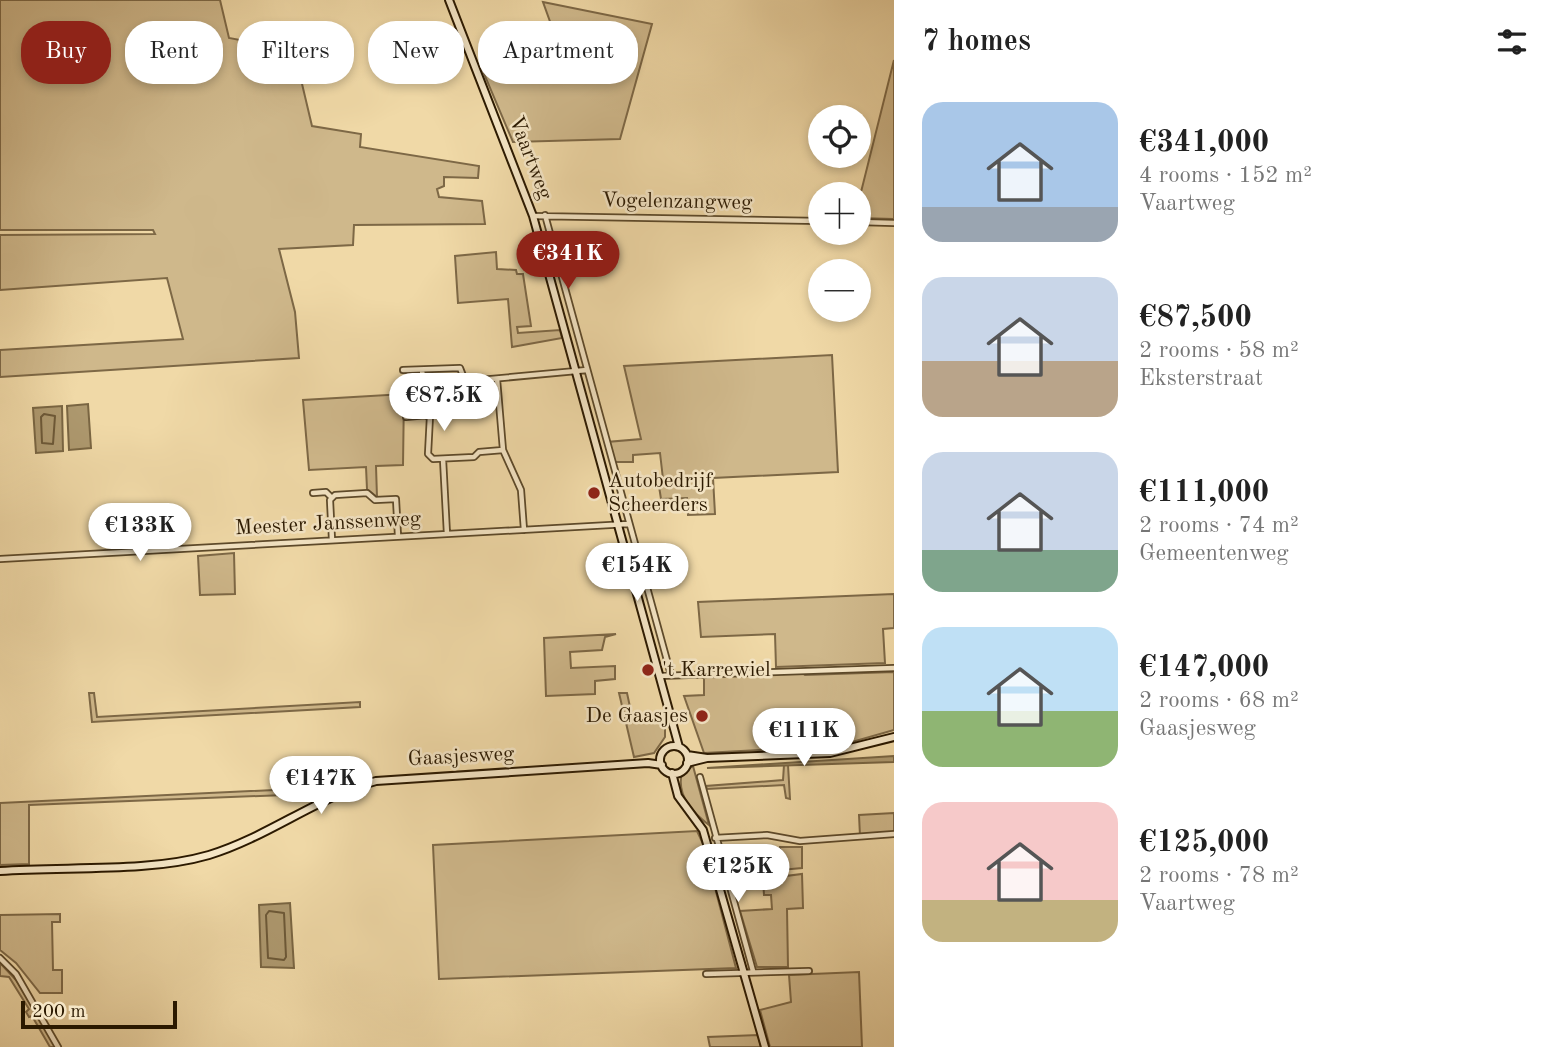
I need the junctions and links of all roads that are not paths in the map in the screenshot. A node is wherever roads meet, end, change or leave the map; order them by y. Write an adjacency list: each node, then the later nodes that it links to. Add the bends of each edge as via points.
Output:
1 (449, 0): 3 (street, Vaartweg)
2 (545, 215): 3 (street, Vogelenzangweg); 4 (street, Vogelenzangweg); 9 (street, Vaartweg)
3 (533, 216): 10 (street, Vaartweg)
4 (808, 221)
5 (871, 222): 6 (street)
6 (894, 223)
7 (404, 370): 8 (street)
8 (422, 370): 12 (street, via 460,368); 13 (street)
9 (587, 370): 10 (street); 19 (street, Vaartweg)
10 (577, 372): 11 (street); 20 (street, Vaartweg)
11 (497, 379): 12 (street); 15 (street)
12 (469, 381): 13 (street, via 469,411)
13 (429, 416): 14 (street); 16 (street, via 430,458)
14 (406, 417)
15 (503, 450): 16 (street); 21 (street, via 522,493)
16 (443, 459): 22 (street)
17 (313, 493): 18 (street)
18 (330, 496): 23 (street, via 367,493 375,500 396,499); 24 (street)
19 (628, 524): 20 (street); 27 (street, Vaartweg)
20 (616, 525): 21 (street, Meester Janssenweg); 28 (street, Vaartweg)
21 (524, 530): 22 (street, Meester Janssenweg)
22 (447, 534): 23 (street, Meester Janssenweg)
23 (398, 536): 24 (street, Meester Janssenweg)
24 (332, 540): 25 (street, Meester Janssenweg)
25 (0, 559)
26 (894, 668): 27 (street)
27 (671, 675): 28 (street)
28 (660, 676): 29 (street, Vaartweg)
29 (673, 732): 31 (street, Vaartweg); 32 (street, Vaartweg)
30 (894, 737): 34 (street, via 830,753)
31 (671, 746): 32 (street); 35 (street)
32 (679, 747): 33 (street)
33 (687, 755): 34 (street); 36 (street)
34 (707, 758): 36 (street)
35 (661, 761): 38 (street); 44 (street, Gaasjesweg, via 376,781 339,792 209,855 174,862)
36 (687, 764): 37 (street)
37 (680, 772): 38 (street); 40 (street)
38 (671, 773): 40 (street)
39 (700, 777): 42 (street)
40 (676, 787): 43 (street)
41 (894, 834): 42 (street, via 800,841 768,835)
42 (716, 839): 43 (street); 46 (street)
43 (707, 842): 48 (street)
44 (0, 872)
45 (0, 958): 50 (street, via 16,974)
46 (753, 971): 47 (street); 48 (street)
47 (809, 971)
48 (743, 972): 49 (street); 51 (street)
49 (706, 974)
50 (58, 1047)
51 (765, 1047)

